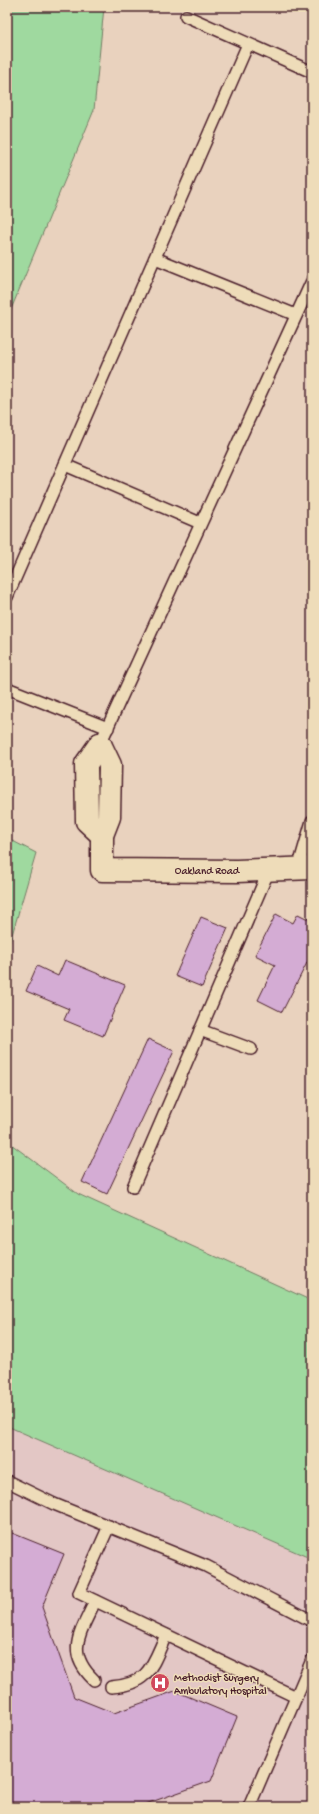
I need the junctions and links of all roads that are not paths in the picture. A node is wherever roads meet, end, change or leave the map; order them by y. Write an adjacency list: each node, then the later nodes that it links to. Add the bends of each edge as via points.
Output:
1 (186, 16): 2 (lane)
2 (248, 44): 3 (lane); 4 (lane)
3 (312, 72)
4 (155, 258): 6 (lane); 7 (lane)
5 (312, 280): 6 (lane)
6 (296, 315): 8 (lane)
7 (65, 465): 8 (lane); 9 (lane)
8 (200, 523): 11 (lane)
9 (7, 597)
10 (7, 688): 11 (lane)
11 (104, 736): 14 (street, Oakland Road, via 86,764 87,821 102,835 102,870)
12 (312, 821): 13 (lane)
13 (305, 868): 14 (street, Oakland Road)
14 (269, 870): 15 (lane)
15 (200, 1030): 16 (lane); 17 (lane)
16 (251, 1049)
17 (133, 1187)
18 (7, 1481): 19 (lane, via 54,1504)
19 (109, 1526): 20 (lane, via 79,1593); 21 (lane, via 206,1566)
20 (95, 1600): 22 (lane); 24 (lane, via 76,1646 78,1660 85,1672)
21 (312, 1620)
22 (166, 1635): 25 (lane, via 148,1673 124,1686); 26 (lane)
23 (312, 1660): 26 (lane)
24 (94, 1680)
25 (111, 1687)
26 (296, 1697): 27 (lane)
27 (249, 1807)

